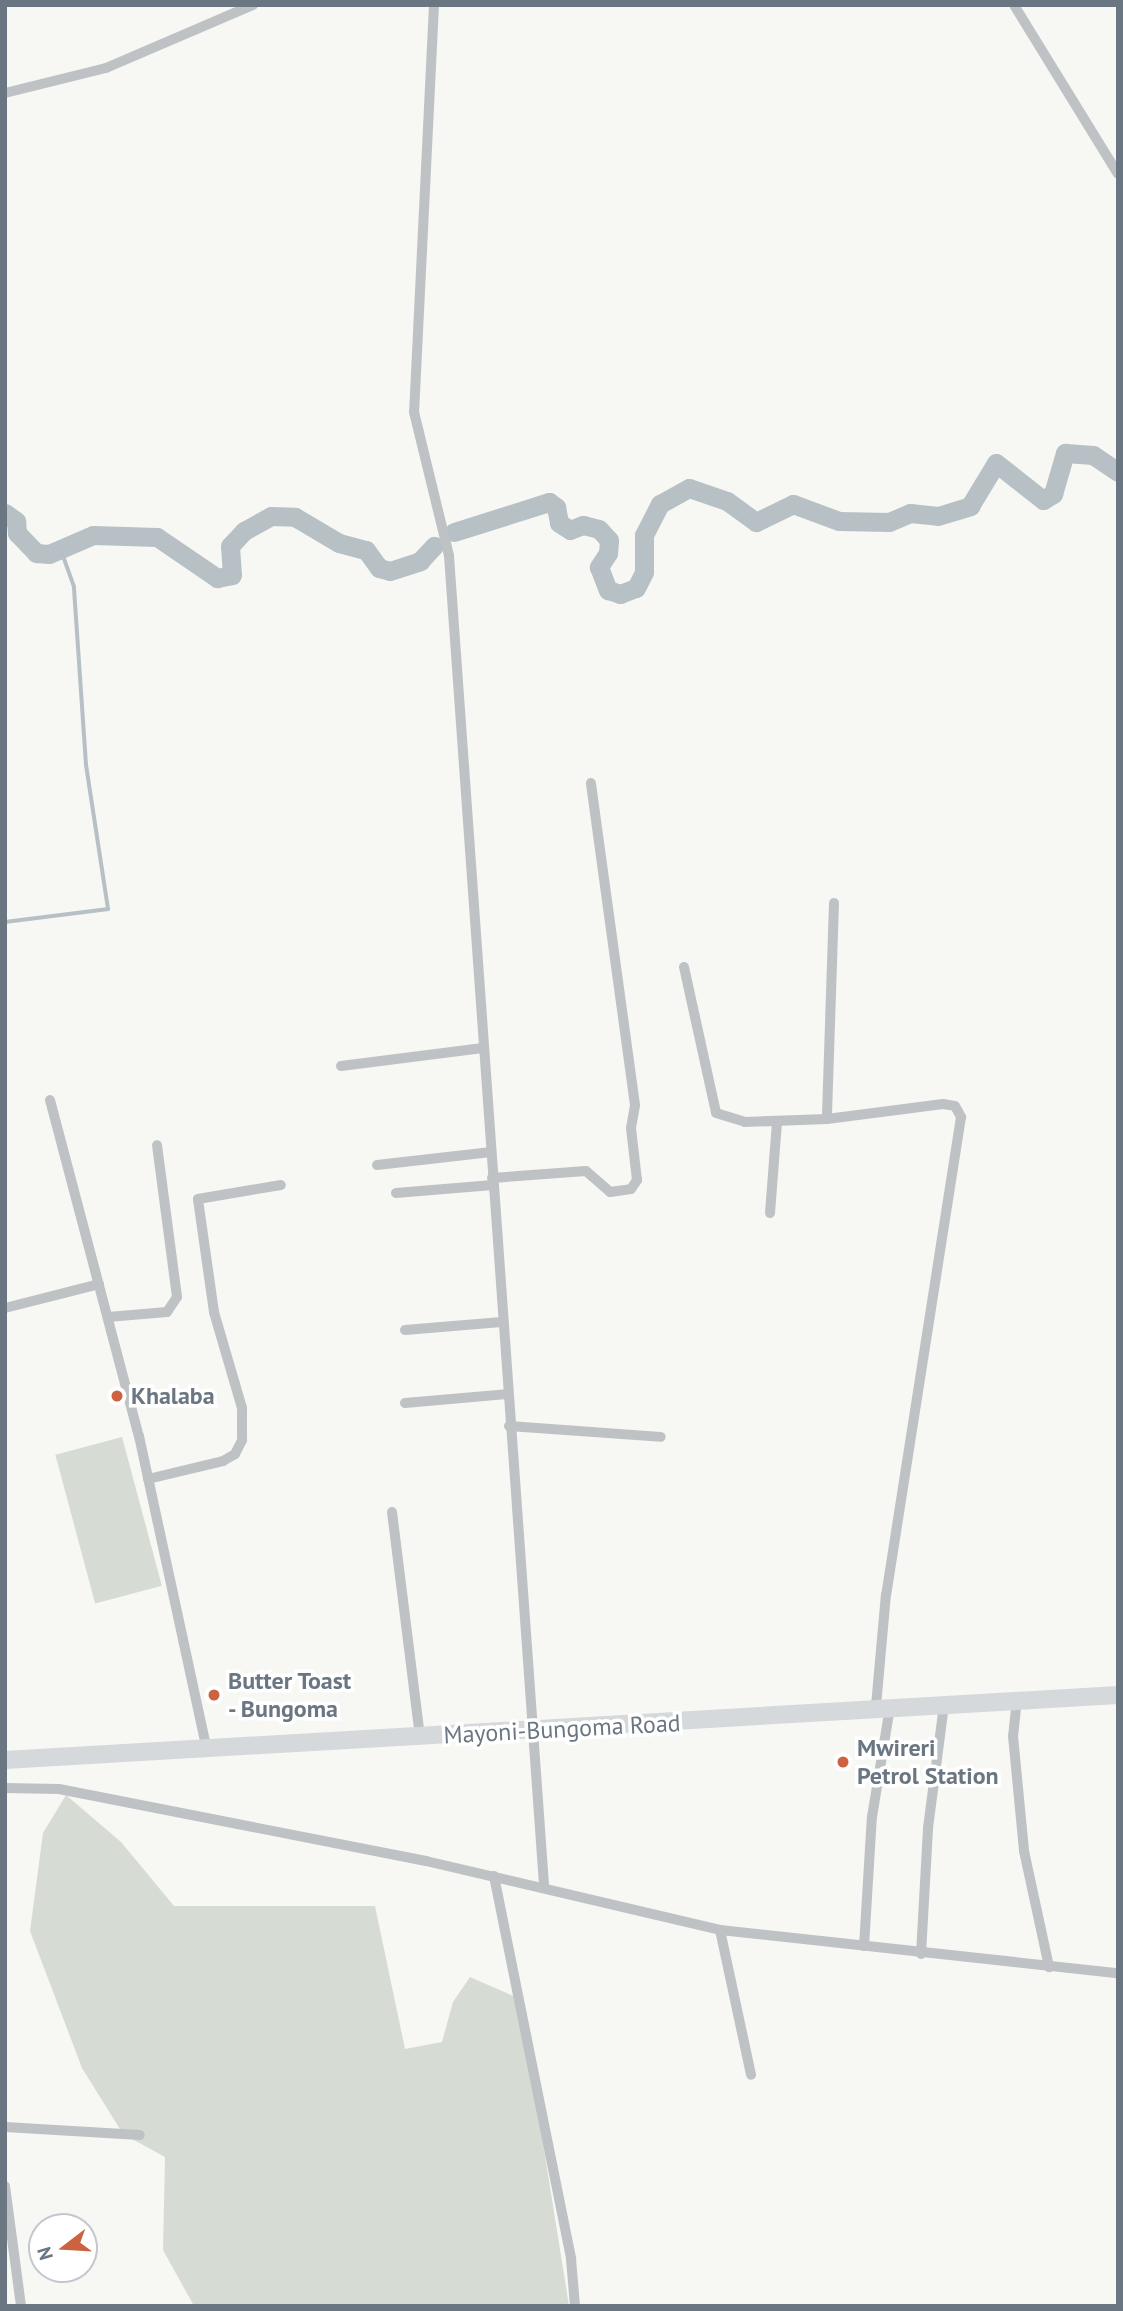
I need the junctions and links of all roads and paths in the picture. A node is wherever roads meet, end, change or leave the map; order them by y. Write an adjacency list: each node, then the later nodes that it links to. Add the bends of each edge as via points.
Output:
1 (253, 5): 4 (street, via 106,68)
2 (434, 5): 9 (street, via 412,374 414,412 449,556)
3 (1014, 5): 5 (street)
4 (5, 93)
5 (1118, 174)
6 (591, 783): 17 (street, via 635,1105 631,1128 637,1180 631,1189 610,1192 586,1171)
7 (834, 903): 12 (street)
8 (684, 967): 13 (street, via 716,1114 732,1122)
9 (483, 1048): 10 (street); 15 (street)
10 (341, 1066)
11 (50, 1100): 21 (street)
12 (827, 1119): 13 (street); 35 (street, via 950,1104 961,1117 886,1594)
13 (776, 1121): 20 (street)
14 (157, 1145): 23 (street, via 177,1297 167,1312)
15 (491, 1152): 16 (street); 17 (street)
16 (377, 1165)
17 (492, 1181): 19 (street); 24 (street)
18 (281, 1185): 30 (street, via 198,1199 214,1312 242,1408 242,1440 236,1454)
19 (396, 1193)
20 (770, 1213)
21 (99, 1284): 22 (street); 23 (street)
22 (5, 1308)
23 (108, 1317): 30 (street)
24 (502, 1322): 25 (street); 26 (street)
25 (405, 1330)
26 (507, 1395): 27 (street); 28 (street)
27 (405, 1403)
28 (509, 1426): 29 (street); 36 (street)
29 (662, 1437)
30 (148, 1479): 38 (street)
31 (392, 1512): 37 (street)
32 (1118, 1695): 33 (main road, Mayoni-Bungoma Road)
33 (1017, 1699): 34 (main road, Mayoni-Bungoma Road); 46 (street, via 1013,1736 1024,1851)
34 (944, 1704): 35 (main road, Mayoni-Bungoma Road); 45 (street, via 928,1828)
35 (883, 1707): 36 (main road, Mayoni-Bungoma Road, via 680,1723); 44 (street)
36 (533, 1727): 37 (main road, Mayoni-Bungoma Road); 42 (street)
37 (420, 1737): 38 (main road, Mayoni-Bungoma Road)
38 (206, 1747): 39 (main road, Mayoni-Bungoma Road)
39 (5, 1760)
40 (5, 1788): 41 (street, via 59,1789)
41 (494, 1876): 42 (street); 55 (street, via 519,1981 571,2259)
42 (544, 1886): 43 (street)
43 (720, 1930): 44 (street); 48 (street)
44 (864, 1946): 45 (street)
45 (921, 1954): 46 (street)
46 (1049, 1967): 47 (street)
47 (1118, 1973)
48 (751, 2075)
49 (5, 2127): 50 (street)
50 (140, 2134)
51 (5, 2187): 52 (street)
52 (18, 2276): 53 (street); 54 (street)
53 (5, 2277)
54 (21, 2306)
55 (575, 2306)

